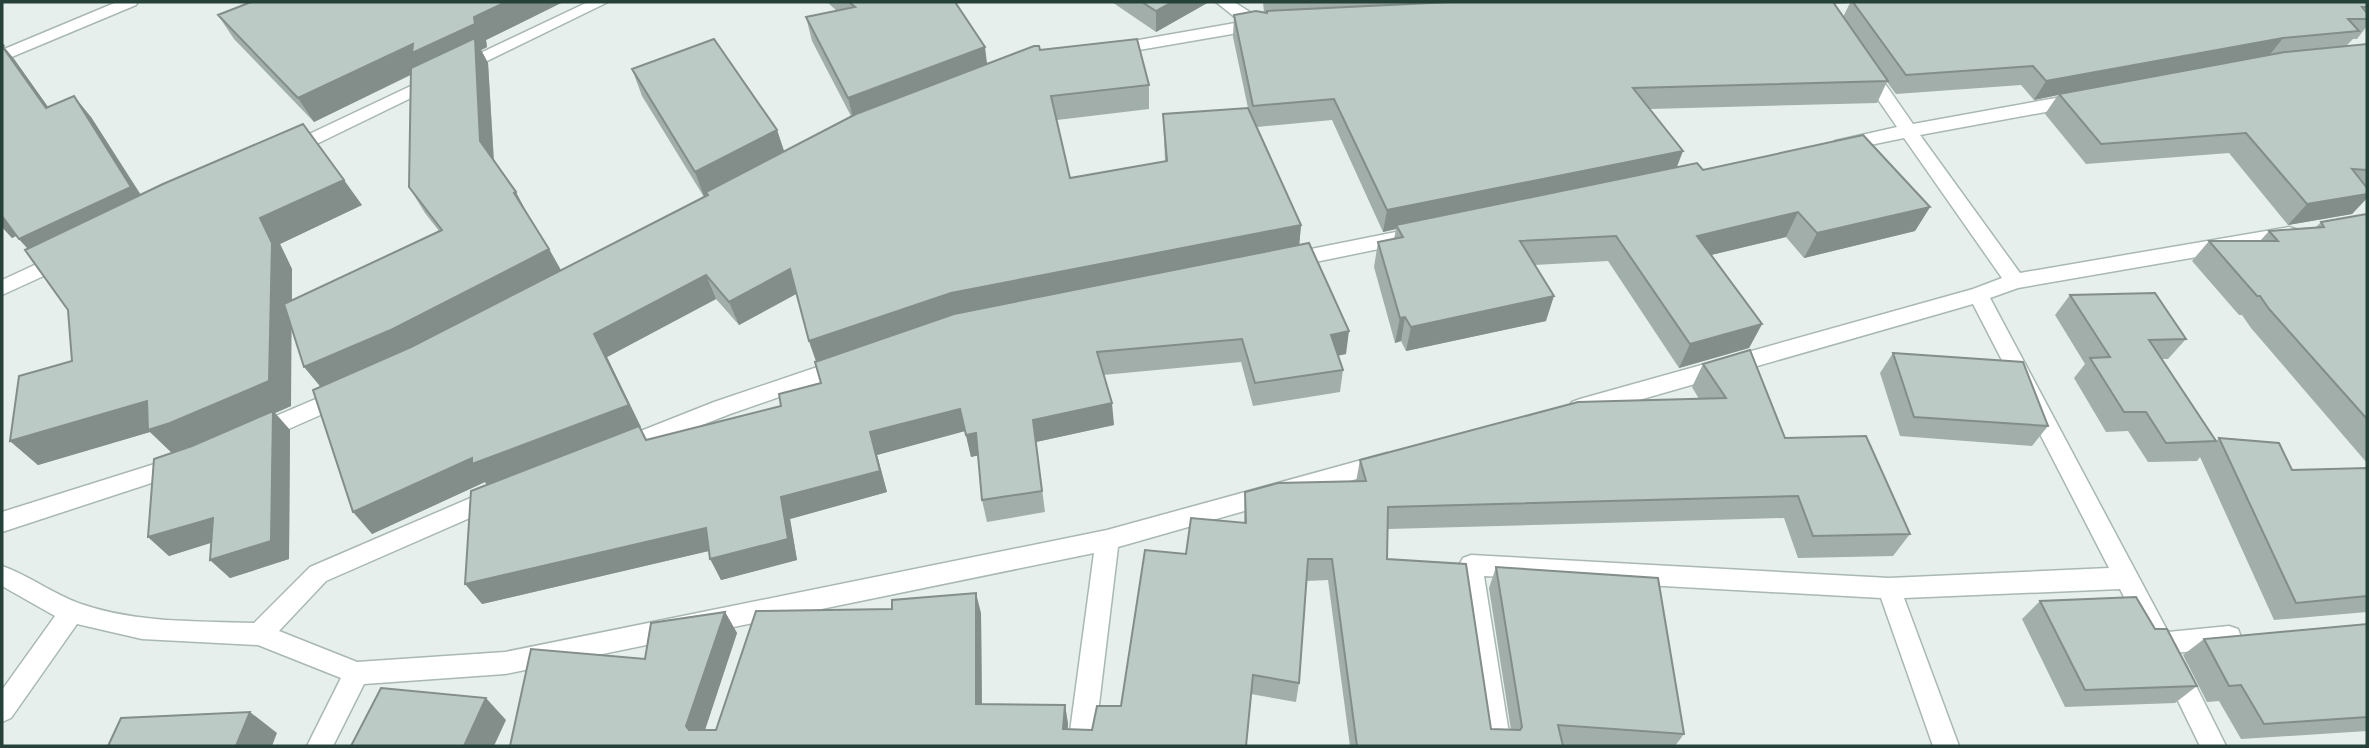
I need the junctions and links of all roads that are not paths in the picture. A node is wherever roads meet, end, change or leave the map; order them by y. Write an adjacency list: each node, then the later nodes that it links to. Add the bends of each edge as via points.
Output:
1 (130, 2): 8 (street)
2 (600, 2): 12 (street)
3 (1224, 2): 5 (street)
4 (1282, 23): 5 (street)
5 (1255, 25): 6 (street)
6 (1097, 52)
7 (1856, 55): 10 (street)
8 (2, 56)
9 (2095, 97): 10 (street)
10 (1908, 131): 11 (street); 17 (street)
11 (1826, 148)
12 (276, 157)
13 (2313, 230): 17 (street)
14 (1432, 232): 16 (street)
15 (77, 252): 18 (street)
16 (1269, 265)
17 (2015, 281): 19 (street)
18 (2, 288)
19 (1978, 295): 22 (street); 31 (street)
20 (865, 359): 25 (street)
21 (355, 390): 23 (street)
22 (1564, 413)
23 (240, 441)
24 (202, 457): 28 (street)
25 (595, 457)
26 (1402, 458): 29 (street)
27 (519, 487): 35 (street, via 318,574)
28 (2, 522)
29 (1107, 540): 33 (street); 42 (street)
30 (2, 576): 34 (street)
31 (2125, 578): 32 (street); 38 (street)
32 (1889, 589): 43 (street, via 1471,565); 44 (street)
33 (759, 609): 36 (street); 39 (street, via 505,663)
34 (72, 611): 35 (street, via 128,626); 40 (street)
35 (259, 634): 39 (street)
36 (751, 634)
37 (2244, 636): 38 (street)
38 (2161, 644): 45 (street)
39 (357, 673): 41 (street)
40 (2, 710)
41 (320, 746)
42 (1081, 746)
43 (1498, 746)
44 (1946, 746)
45 (2213, 746)

